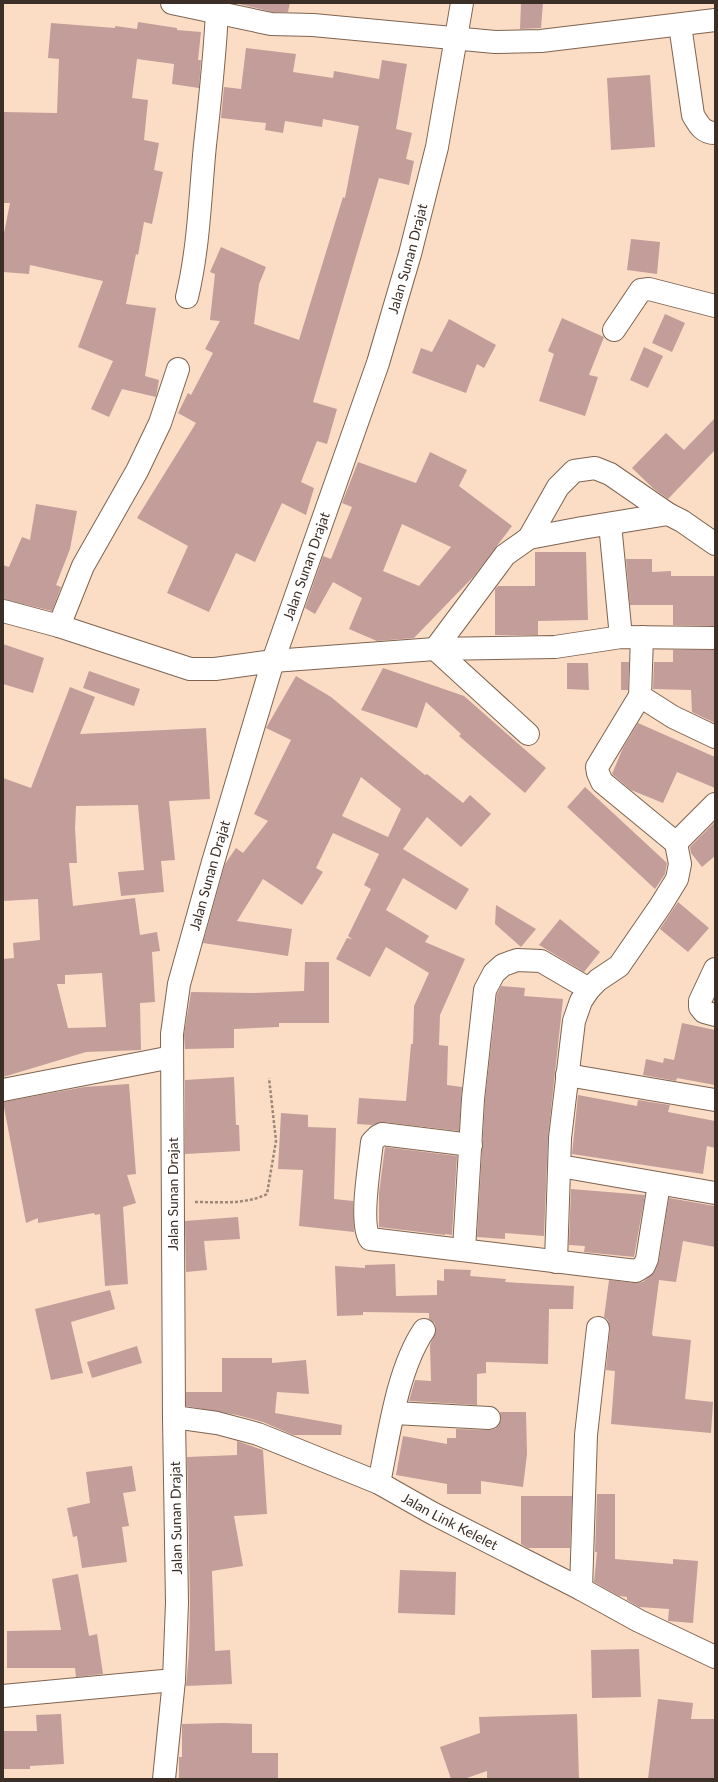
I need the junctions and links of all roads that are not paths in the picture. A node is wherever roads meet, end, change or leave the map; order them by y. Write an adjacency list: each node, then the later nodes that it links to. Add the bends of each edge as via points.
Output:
1 (172, 3): 3 (street)
2 (462, 3): 6 (street, Jalan Sunan Drajat)
3 (217, 11): 6 (street, via 272,24); 8 (street, via 215,59 197,239)
4 (715, 20): 5 (street)
5 (680, 25): 6 (street, via 541,41 495,42); 7 (street, via 694,115 700,127 709,133)
6 (457, 39): 22 (street, Jalan Sunan Drajat, via 437,147 410,254 378,363)
7 (715, 133)
8 (187, 297)
9 (715, 306): 10 (street, via 649,289 641,290)
10 (614, 330)
11 (178, 369): 17 (street, via 160,423 83,566)
12 (668, 514): 13 (street); 14 (street, via 610,474 595,468 574,471 558,487); 15 (street)
13 (610, 524): 14 (street); 18 (street)
14 (529, 538): 21 (street, via 504,555)
15 (715, 544)
16 (3, 611): 17 (street)
17 (59, 626): 22 (street, via 190,669 215,669)
18 (621, 637): 19 (street); 21 (street, via 555,647)
19 (642, 637): 20 (street); 23 (street)
20 (715, 638)
21 (435, 649): 22 (street); 24 (street)
22 (273, 661): 31 (street, Jalan Sunan Drajat, via 179,984 172,1034)
23 (640, 696): 25 (street, via 673,717); 27 (street, via 597,767 598,773 602,782)
24 (528, 734)
25 (715, 736)
26 (715, 804): 27 (street)
27 (676, 843): 29 (street, via 680,864 678,879 619,966)
28 (715, 970): 30 (street, via 700,1001 700,1007 704,1012)
29 (588, 989): 32 (street, via 580,1001 574,1021); 35 (street, via 541,961 517,960 503,965 494,973 485,990 473,1099)
30 (715, 1015)
31 (172, 1057): 33 (street); 44 (street, Jalan Sunan Drajat)
32 (567, 1075): 34 (street); 36 (street, via 560,1138)
33 (3, 1090)
34 (715, 1100)
35 (471, 1145): 39 (street); 39 (street, via 382,1134 378,1136 372,1142 365,1214 366,1233 370,1239)
36 (560, 1166): 37 (street); 40 (street)
37 (659, 1184): 38 (street); 40 (street, via 644,1266 636,1271)
38 (715, 1192)
39 (464, 1249): 40 (street)
40 (556, 1262)
41 (598, 1328): 47 (street, via 586,1436)
42 (424, 1330): 43 (street, via 407,1363)
43 (394, 1413): 45 (street); 46 (street)
44 (174, 1417): 46 (street, Jalan Link Kelelet, via 217,1422 258,1434); 49 (street, Jalan Sunan Drajat, via 177,1603)
45 (488, 1418)
46 (379, 1483): 47 (street, Jalan Link Kelelet)
47 (581, 1589): 48 (street, Jalan Link Kelelet)
48 (715, 1657)
49 (174, 1680): 50 (street); 51 (street, Jalan Sunan Drajat)
50 (3, 1696)
51 (164, 1779)

